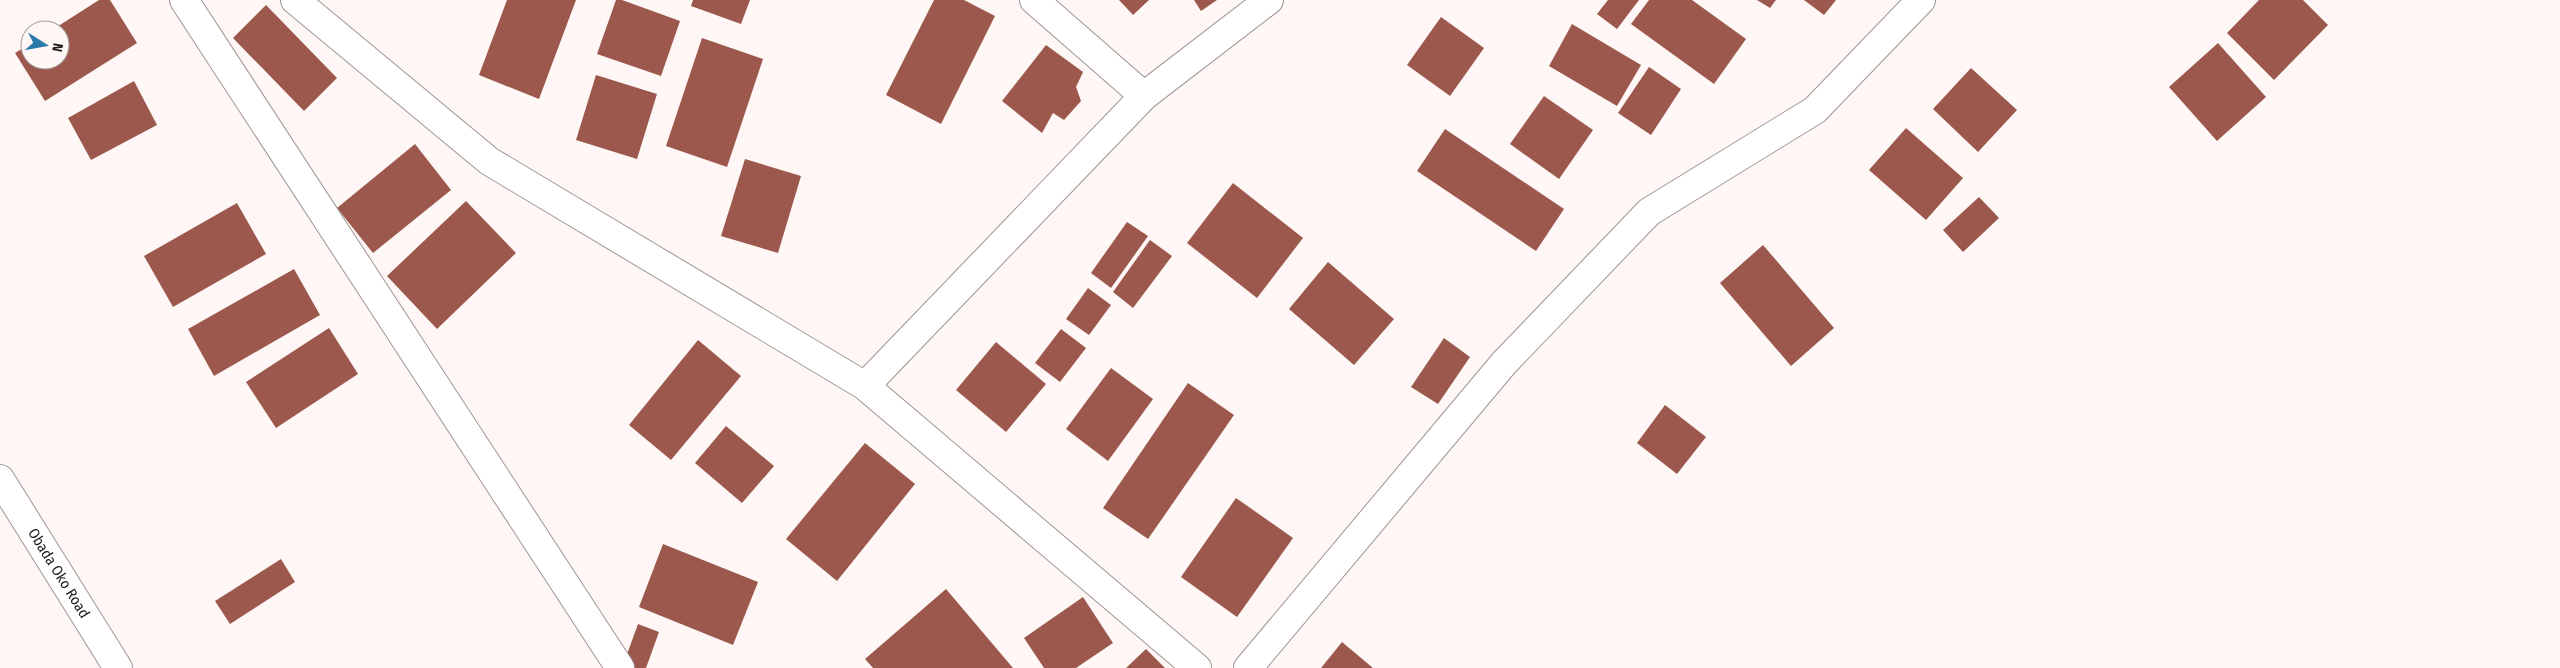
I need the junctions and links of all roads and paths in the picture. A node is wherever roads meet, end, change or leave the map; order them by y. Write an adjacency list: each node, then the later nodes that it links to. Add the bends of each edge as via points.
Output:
1 (184, 0): 10 (street)
2 (295, 0): 7 (street, via 489,161)
3 (1034, 0): 6 (street)
4 (1269, 0): 6 (street)
5 (1922, 0): 12 (street, via 1815,110 1649,212 1504,363)
6 (1144, 96): 7 (street)
7 (865, 386): 11 (street)
8 (0, 479): 9 (street, Obada Oko Road)
9 (118, 668)
10 (620, 668)
11 (1197, 668)
12 (1248, 668)

